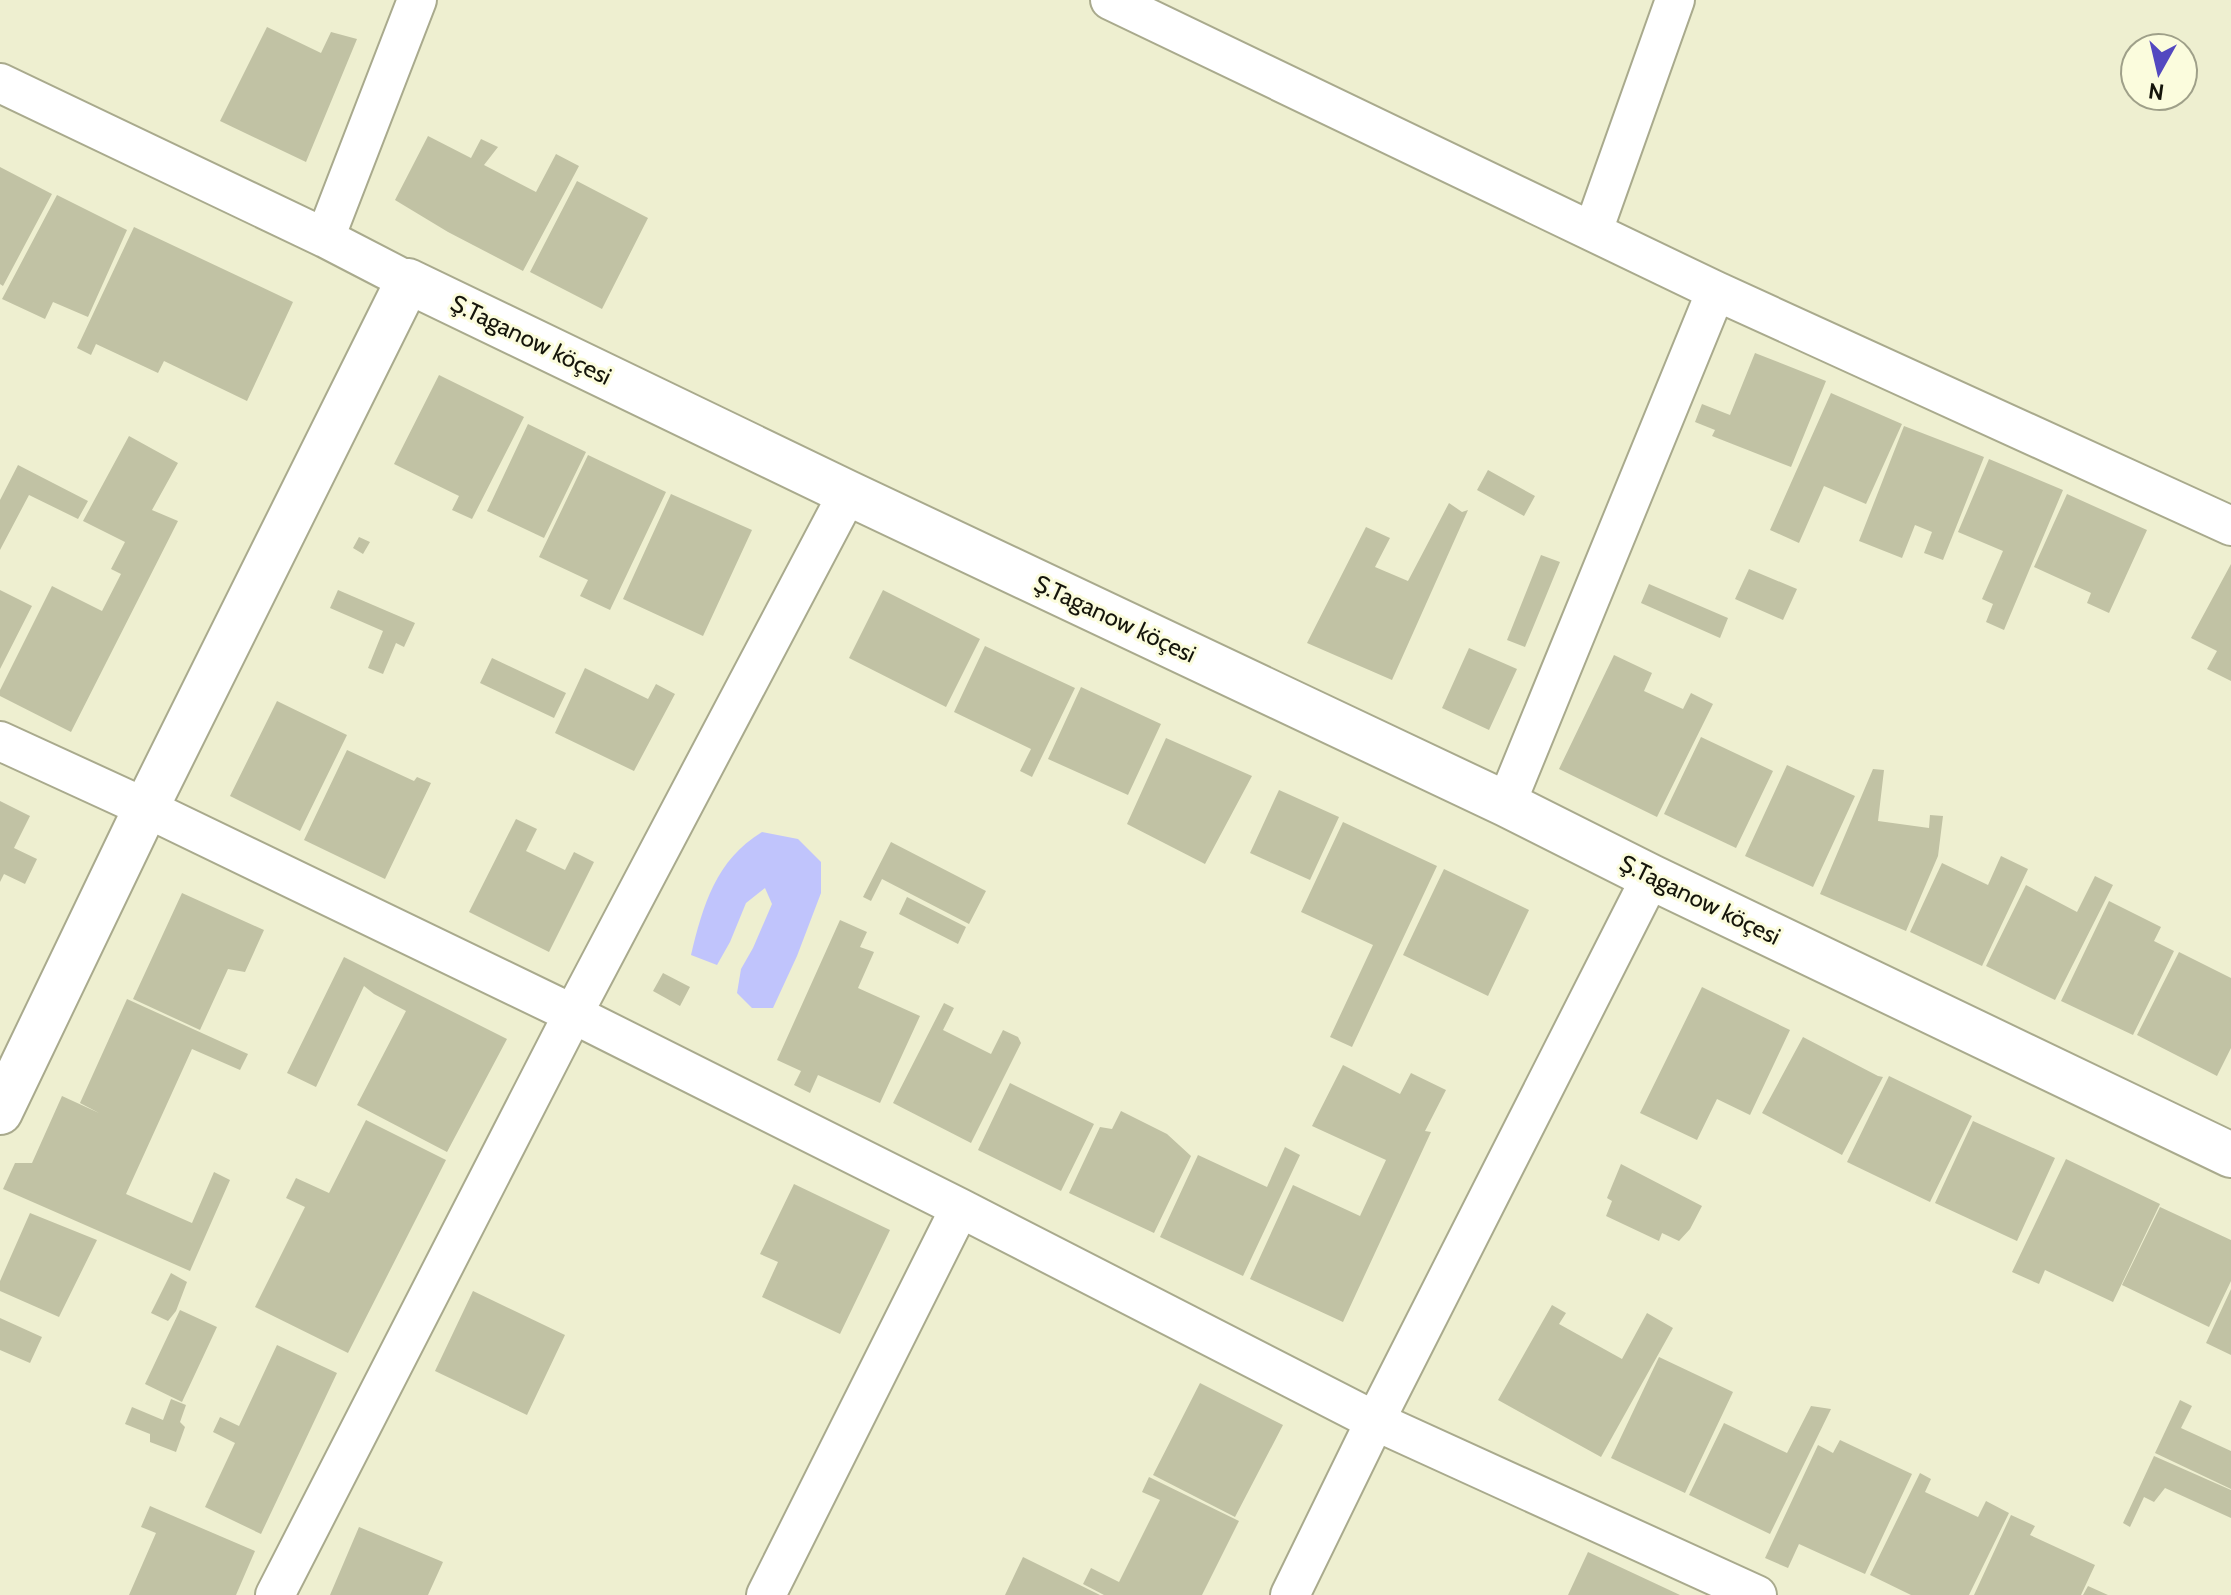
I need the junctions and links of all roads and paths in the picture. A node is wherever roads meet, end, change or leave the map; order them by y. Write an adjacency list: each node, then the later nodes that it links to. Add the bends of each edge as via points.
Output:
1 (417, 0): 6 (street)
2 (1110, 0): 5 (street)
3 (1675, 0): 5 (street)
4 (0, 83): 6 (street, Ş.Taganow köçesi)
5 (1593, 231): 8 (street)
6 (325, 238): 7 (street, Ş.Taganow köçesi)
7 (408, 281): 9 (street, Ş.Taganow köçesi); 13 (street)
8 (1716, 291): 10 (street); 12 (street)
9 (848, 493): 12 (street, Ş.Taganow köçesi); 15 (street)
10 (2231, 526)
11 (0, 741): 13 (street)
12 (1506, 804): 14 (street, Ş.Taganow köçesi)
13 (146, 808): 15 (street); 16 (street)
14 (1651, 877): 17 (street, Ş.Taganow köçesi); 19 (street)
15 (573, 1014): 18 (street); 20 (street)
16 (0, 1112)
17 (2231, 1155)
18 (960, 1208): 19 (street); 21 (street)
19 (1375, 1421): 22 (street); 23 (street)
20 (275, 1595)
21 (766, 1595)
22 (1290, 1595)
23 (1757, 1595)

